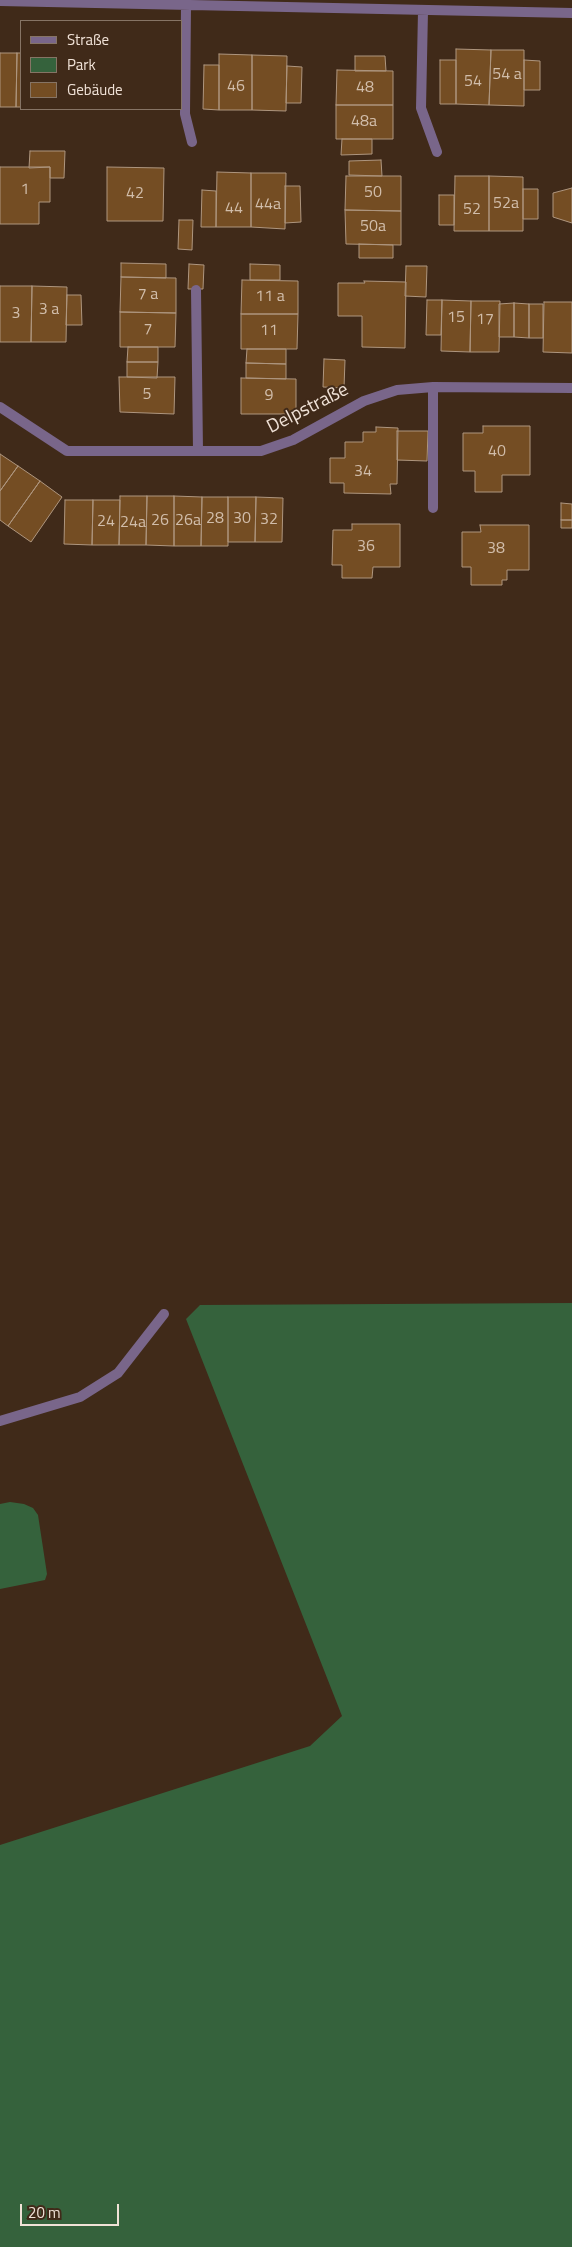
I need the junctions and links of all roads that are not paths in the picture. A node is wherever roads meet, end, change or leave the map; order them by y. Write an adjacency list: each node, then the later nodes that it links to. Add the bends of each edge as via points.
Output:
1 (0, 1): 2 (street)
2 (186, 6): 3 (street); 5 (street, via 185,114)
3 (423, 11): 4 (street); 6 (street, via 422,108)
4 (572, 13)
5 (192, 142)
6 (437, 152)
7 (196, 290): 11 (street)
8 (433, 387): 9 (street, Delpstraße); 11 (street, Delpstraße, via 397,390 364,400 293,440 261,451); 12 (street)
9 (572, 388)
10 (0, 406): 11 (street, Delpstraße, via 67,451)
11 (198, 451)
12 (433, 508)
13 (164, 1314): 14 (street, via 118,1373 80,1397)
14 (0, 1421)

